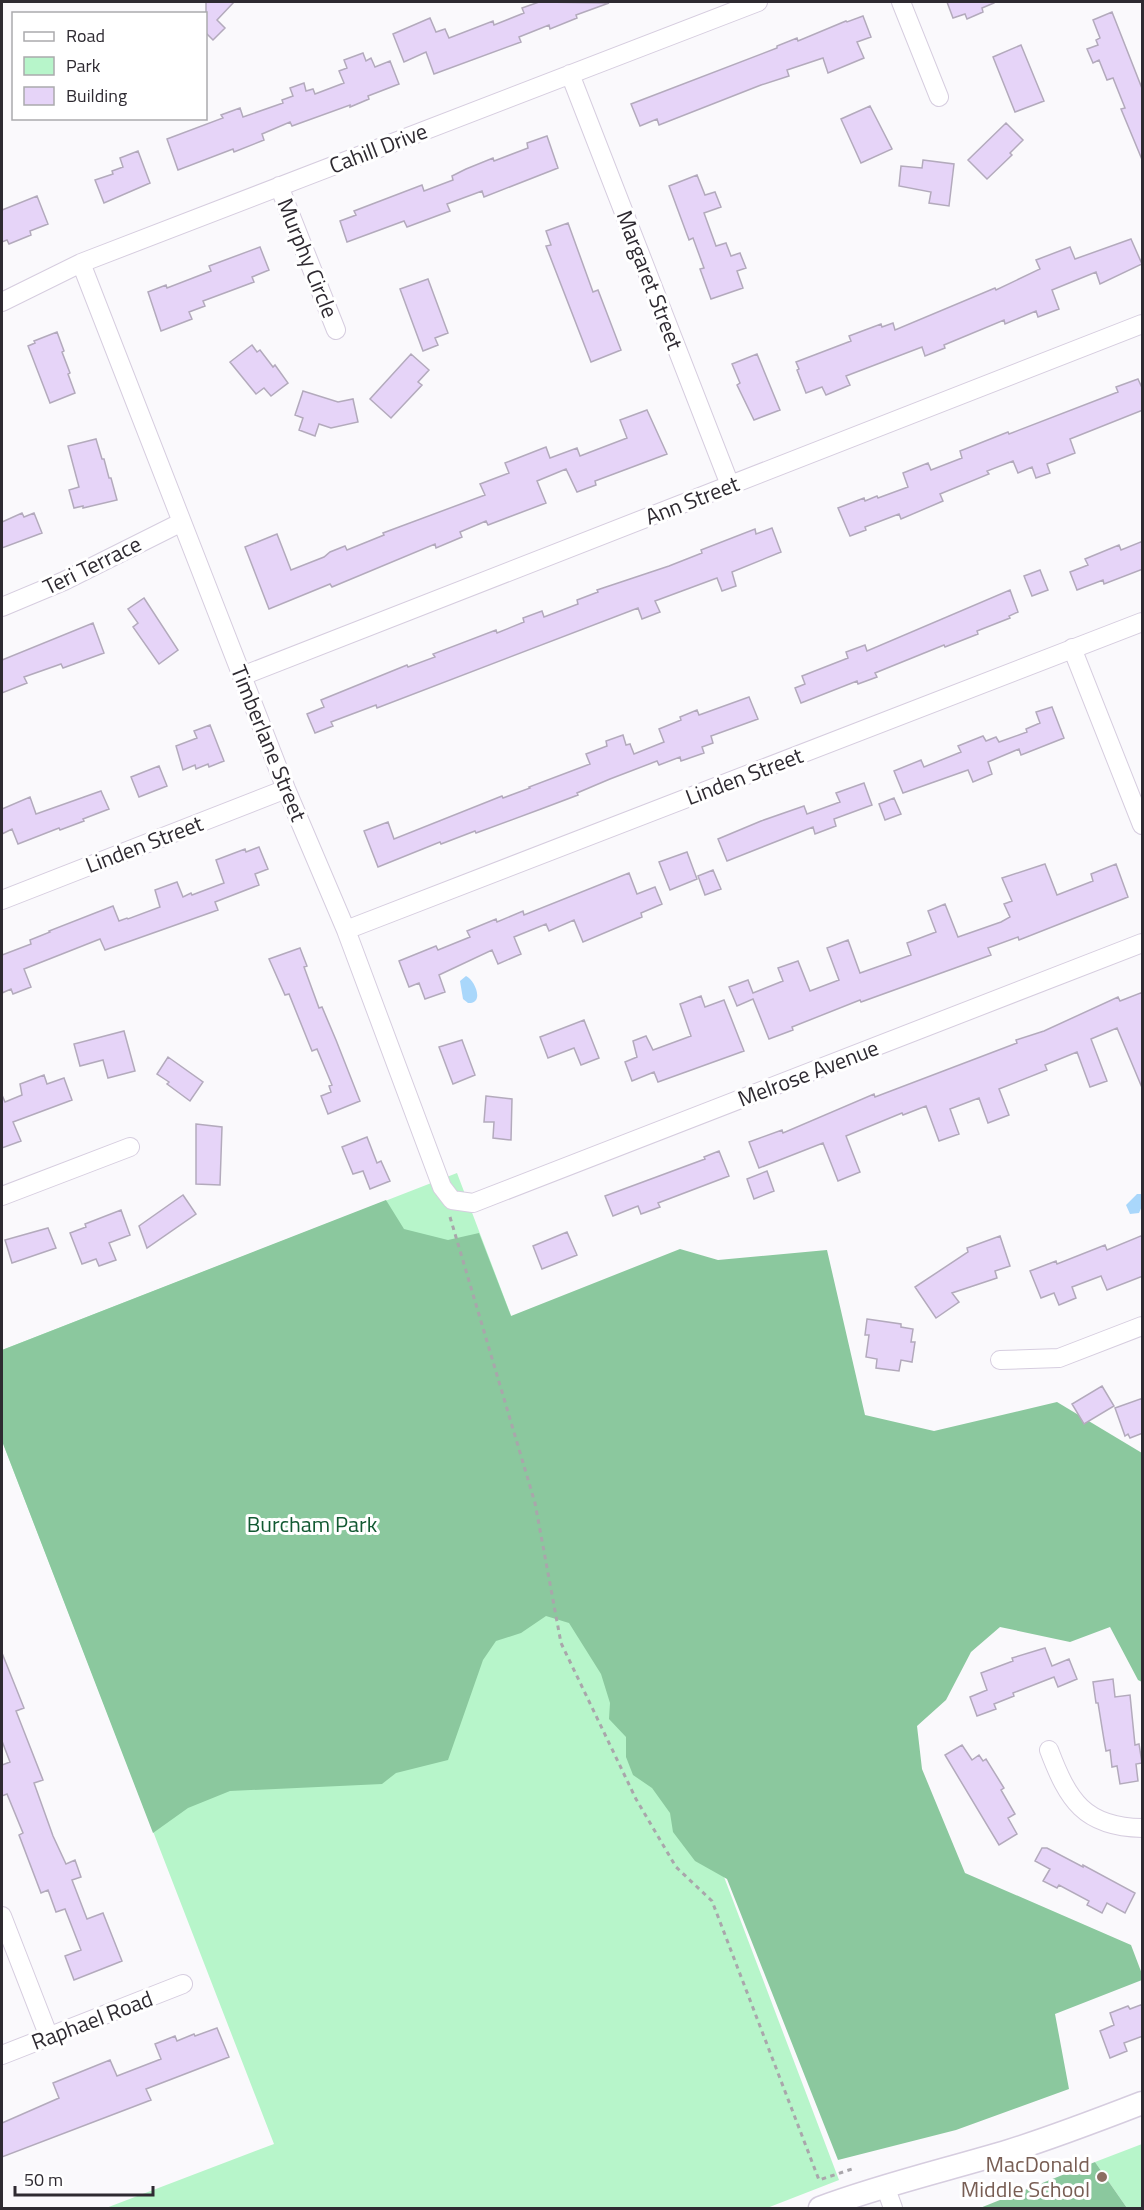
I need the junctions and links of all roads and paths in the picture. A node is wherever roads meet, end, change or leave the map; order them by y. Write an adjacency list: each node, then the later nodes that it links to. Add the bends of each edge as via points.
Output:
1 (758, 2): 3 (street, Cahill Drive)
2 (902, 2): 4 (street)
3 (570, 74): 5 (street, Cahill Drive); 10 (street, Margaret Street)
4 (939, 97)
5 (279, 186): 6 (street, Cahill Drive); 9 (street, Murphy Circle)
6 (81, 263): 7 (street, Cahill Drive); 11 (street, Timberlane Street)
7 (2, 302)
8 (1143, 324): 10 (street, Ann Street)
9 (336, 330)
10 (730, 485): 15 (street, Ann Street)
11 (182, 522): 12 (street, Teri Terrace); 15 (street, Timberlane Street)
12 (2, 607)
13 (1143, 622): 14 (street, Linden Street)
14 (1072, 648): 17 (street); 19 (street, Linden Street)
15 (242, 676): 16 (street, Timberlane Street)
16 (286, 789): 18 (street, Linden Street); 19 (street, Timberlane Street)
17 (1143, 825)
18 (2, 900)
19 (346, 930): 23 (street, Timberlane Street, via 442,1186)
20 (1143, 944): 23 (street, Melrose Avenue, via 474,1203)
21 (130, 1146): 22 (street)
22 (2, 1196)
23 (452, 1200): 33 (path, via 448,1208 535,1503 561,1643 636,1800 676,1867 712,1901 819,2180)
24 (1143, 1326): 25 (street, via 1059,1358)
25 (1000, 1360)
26 (1049, 1750): 27 (street, via 1061,1782 1078,1806 1106,1822)
27 (1143, 1828)
28 (2, 1916): 30 (street)
29 (183, 1984): 30 (street, Raphael Road)
30 (49, 2037): 31 (street, Raphael Road)
31 (2, 2055)
32 (1143, 2103): 34 (street, via 1009,2151)
33 (855, 2168)
34 (885, 2186): 35 (street); 36 (street)
35 (820, 2208)
36 (893, 2208)

